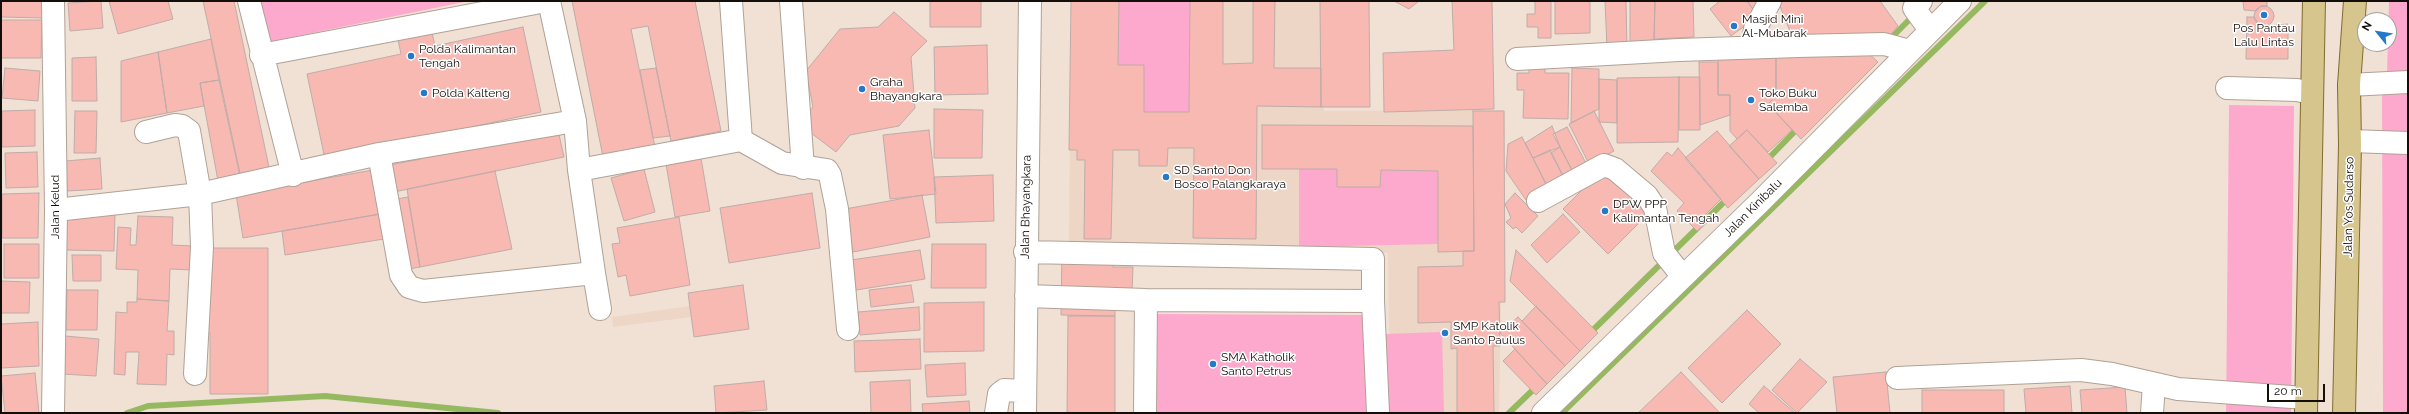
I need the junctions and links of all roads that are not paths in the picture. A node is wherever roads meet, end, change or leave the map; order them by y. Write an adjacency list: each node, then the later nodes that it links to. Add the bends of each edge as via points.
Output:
1 (52, 1): 32 (street, Jalan Kelud)
2 (249, 1): 15 (street)
3 (548, 1): 15 (street); 21 (street)
4 (731, 1): 23 (street)
5 (791, 1): 27 (street)
6 (1030, 1): 33 (street, Jalan Bhayangkara)
7 (1770, 1): 13 (street, via 1755,29)
8 (1921, 1): 12 (street, via 1914,8)
9 (1960, 1): 12 (street, Jalan Kinibalu)
10 (2314, 1): 20 (main road)
11 (2355, 1): 18 (main road, Jalan Yos Sudarso)
12 (1930, 30): 14 (street, Jalan Kinibalu)
13 (1752, 47): 14 (street, via 1884,44); 16 (street)
14 (1910, 51): 35 (street, Jalan Kinibalu)
15 (261, 55): 29 (street)
16 (1517, 59)
17 (2408, 82): 18 (street)
18 (2349, 85): 24 (main road, Jalan Yos Sudarso)
19 (2227, 88): 20 (street, via 2297,90)
20 (2311, 93): 45 (main road)
21 (575, 121): 26 (street); 28 (street)
22 (146, 132): 30 (street, via 175,125 189,131)
23 (741, 140): 27 (street, via 782,163); 28 (street)
24 (2350, 141): 25 (street); 53 (main road, Jalan Yos Sudarso)
25 (2408, 144)
26 (379, 154): 29 (street); 34 (street, via 401,275 409,287 423,292)
27 (803, 168): 40 (street, via 827,170 830,175 837,209)
28 (579, 170): 34 (street)
29 (293, 174): 30 (street)
30 (200, 194): 32 (street); 41 (street, via 202,247)
31 (1538, 201): 35 (street, via 1604,165 1616,169 1647,196 1654,208 1664,253)
32 (56, 210): 46 (street, Jalan Kelud)
33 (1026, 252): 36 (street, Jalan Bhayangkara); 38 (street, via 1373,259)
34 (594, 273): 39 (street)
35 (1683, 277): 51 (street, Jalan Kinibalu)
36 (1026, 296): 37 (street); 44 (street, Jalan Bhayangkara)
37 (1146, 300): 38 (street); 49 (street)
38 (1373, 301): 50 (street)
39 (600, 309)
40 (848, 329)
41 (195, 374)
42 (1897, 378): 43 (street, via 2081,370)
43 (2154, 384): 45 (street); 52 (street)
44 (1025, 391): 47 (street, via 1004,390 999,394); 48 (street, Jalan Bhayangkara)
45 (2306, 405)
46 (53, 413)
47 (996, 413)
48 (1025, 413)
49 (1145, 413)
50 (1378, 413)
51 (1543, 413)
52 (2152, 413)
53 (2344, 413)

